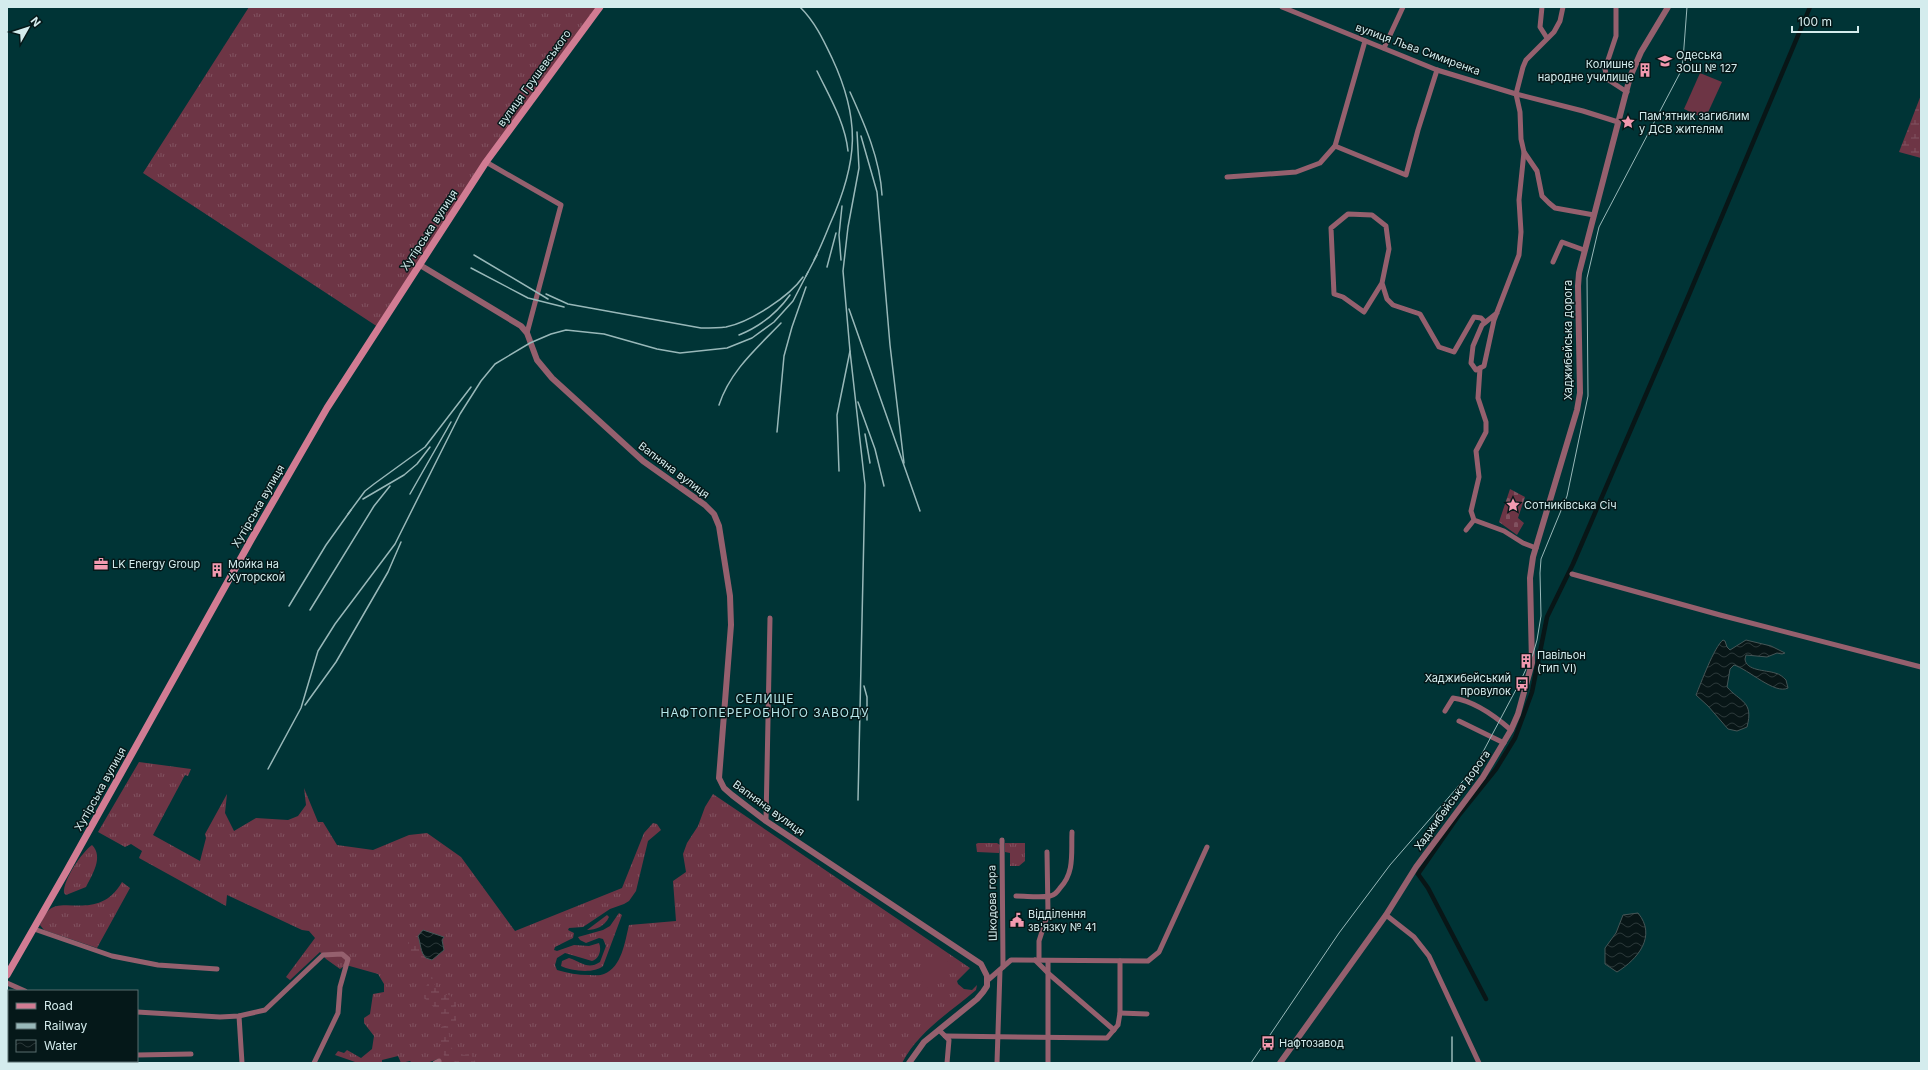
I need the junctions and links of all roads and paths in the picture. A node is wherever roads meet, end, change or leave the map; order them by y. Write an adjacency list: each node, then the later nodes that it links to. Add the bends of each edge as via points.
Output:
1 (600, 7): 17 (main road, вулиця Грушевського)
2 (1283, 7): 9 (street, вулиця Льва Симиренка)
3 (1403, 7): 10 (street)
4 (1542, 7): 8 (street, via 1540,27)
5 (1563, 7): 8 (street, via 1560,21)
6 (1616, 7): 12 (street, via 1616,36 1605,69 1607,79)
7 (1668, 7): 12 (street, Хаджибейська дорога, via 1636,62)
8 (1547, 38): 13 (street, via 1524,63)
9 (1366, 41): 10 (street, вулиця Льва Симиренка); 15 (street)
10 (1384, 48): 11 (street, вулиця Льва Симиренка)
11 (1437, 70): 13 (street, вулиця Льва Симиренка); 15 (street, via 1406,175)
12 (1627, 92): 14 (street, Хаджибейська дорога)
13 (1516, 94): 14 (street, вулиця Льва Симиренка); 16 (street)
14 (1618, 122): 19 (street, Хаджибейська дорога)
15 (1335, 146): 18 (street, via 1320,163 1296,172)
16 (1524, 152): 19 (street, via 1537,171 1542,196 1549,203 1555,208); 24 (street, via 1519,200 1519,255)
17 (486, 162): 22 (main road, Хутірська вулиця); 26 (street, via 561,205)
18 (1227, 178)
19 (1594, 215): 20 (street, Хаджибейська дорога)
20 (1584, 250): 21 (street, via 1562,242); 30 (street, Хаджибейська дорога, via 1578,286 1580,393)
21 (1553, 262)
22 (420, 265): 26 (street, via 512,319); 46 (main road, Хутірська вулиця, via 328,408 251,540)
23 (1382, 283): 23 (street, via 1389,249 1386,226 1372,215 1348,214 1331,228 1334,294 1343,297 1364,312); 25 (street, via 1387,299 1393,305 1420,314 1439,347 1448,351 1454,352 1474,317)
24 (1497, 313): 25 (street); 27 (street, via 1484,366)
25 (1486, 322): 27 (street, via 1482,325 1472,352 1471,363 1476,370)
26 (527, 334): 38 (street, Вапняна вулиця, via 537,360 552,378 643,461 705,505 716,519 729,583 731,616 719,778 724,788)
27 (1480, 368): 28 (street, via 1478,398 1486,422 1486,432 1476,451 1479,477 1471,511)
28 (1474, 520): 29 (street); 30 (street, via 1504,531)
29 (1466, 530)
30 (1536, 548): 36 (street, Хаджибейська дорога, via 1530,578 1532,663)
31 (1572, 574): 33 (street)
32 (770, 618): 38 (street)
33 (1921, 667)
34 (1445, 712): 36 (street, via 1454,698 1462,699 1494,716)
35 (1458, 721): 37 (street)
36 (1511, 730): 37 (street, Хаджибейська дорога)
37 (1504, 743): 45 (street, Хаджибейська дорога, via 1484,777 1450,819)
38 (766, 821): 54 (street, Вапняна вулиця, via 981,964)
39 (1072, 832): 44 (street, via 1071,871 1068,879)
40 (1002, 840): 50 (street, Шкодова гора)
41 (1207, 847): 49 (street, via 1159,952 1148,962)
42 (1047, 852): 44 (street)
43 (1016, 896): 44 (street)
44 (1049, 896): 47 (street, via 1048,913 1039,941)
45 (1386, 915): 74 (street, Хаджибейська дорога); 75 (street, via 1410,933 1429,956)
46 (34, 928): 51 (street, via 112,956 158,965); 53 (main road, Хутірська вулиця)
47 (1037, 960): 48 (street); 50 (street, via 1011,960); 52 (street)
48 (1048, 961): 49 (street); 52 (street)
49 (1120, 961): 58 (street)
50 (1001, 968): 54 (street); 64 (street, Шкодова гора)
51 (217, 969)
52 (1049, 974): 62 (street); 65 (street)
53 (7, 975)
54 (988, 980): 61 (street, via 987,986 977,999)
55 (7, 983): 56 (street)
56 (23, 990)
57 (138, 1012): 60 (street)
58 (1120, 1013): 59 (street); 62 (street, via 1118,1025)
59 (1147, 1014)
60 (239, 1016): 68 (street); 69 (street, via 265,1010 323,955 342,954 348,958 340,987 338,1013)
61 (939, 1030): 63 (street); 70 (street, via 924,1042)
62 (1114, 1030): 65 (street, via 1108,1038)
63 (945, 1036): 64 (street); 71 (street, via 949,1040)
64 (998, 1036): 65 (street); 72 (street, Шкодова гора)
65 (1048, 1037): 73 (street)
66 (191, 1054): 67 (street)
67 (138, 1055)
68 (242, 1063)
69 (314, 1063)
70 (909, 1063)
71 (947, 1063)
72 (997, 1063)
73 (1048, 1063)
74 (1280, 1063)
75 (1479, 1063)

